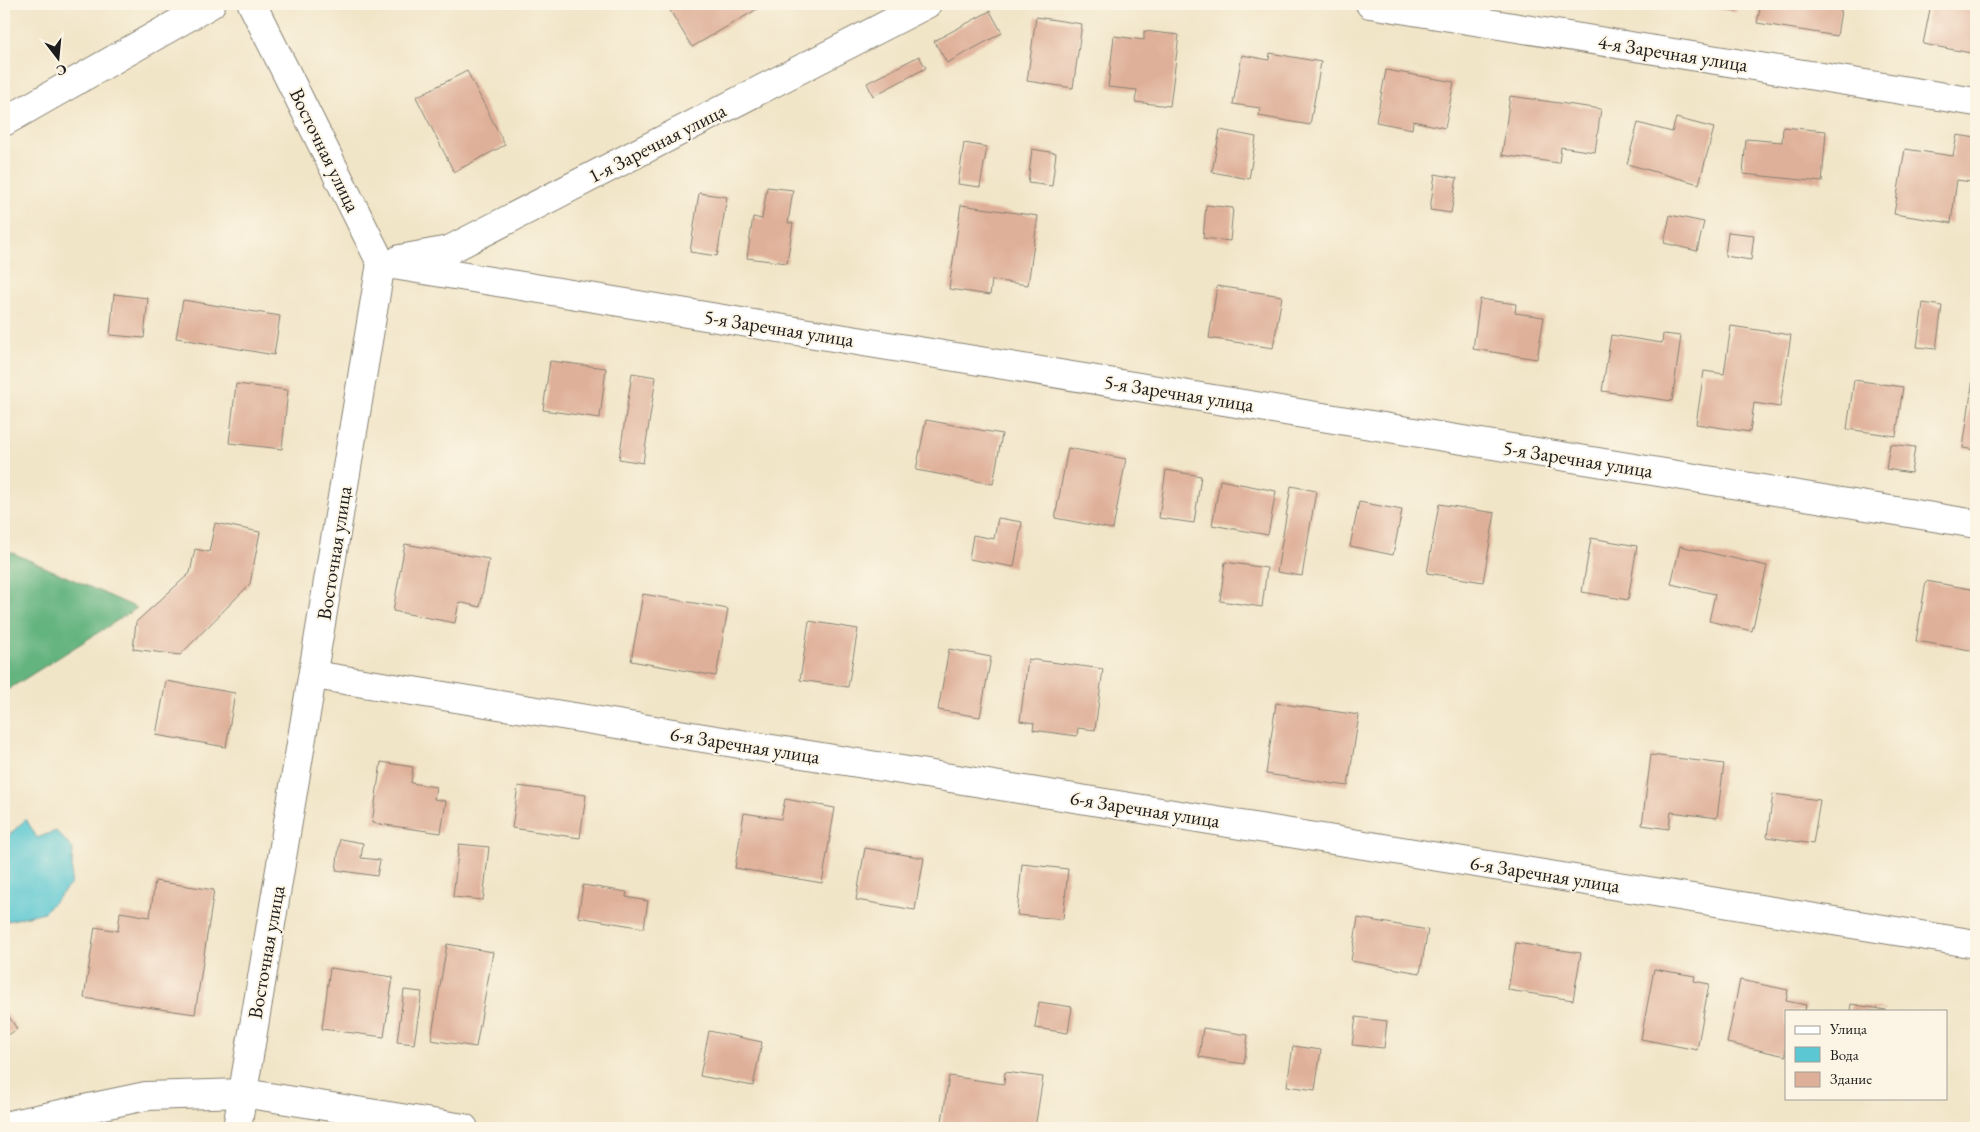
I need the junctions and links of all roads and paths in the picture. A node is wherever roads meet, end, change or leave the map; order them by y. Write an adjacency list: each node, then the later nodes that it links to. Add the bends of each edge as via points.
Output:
1 (211, 4): 6 (street)
2 (252, 4): 7 (street, Восточная улица)
3 (927, 4): 7 (street, 1-я Заречная улица, via 449,250)
4 (1370, 4): 5 (street, 4-я Заречная улица)
5 (1976, 102)
6 (4, 122)
7 (381, 263): 8 (street, 5-я Заречная улица); 9 (street, Восточная улица)
8 (1976, 524)
9 (314, 675): 10 (street, 6-я Заречная улица); 11 (street, Восточная улица)
10 (1976, 944)
11 (242, 1093): 12 (street, via 146,1096); 13 (street, Восточная улица); 14 (street)
12 (4, 1126)
13 (237, 1128)
14 (464, 1128)

